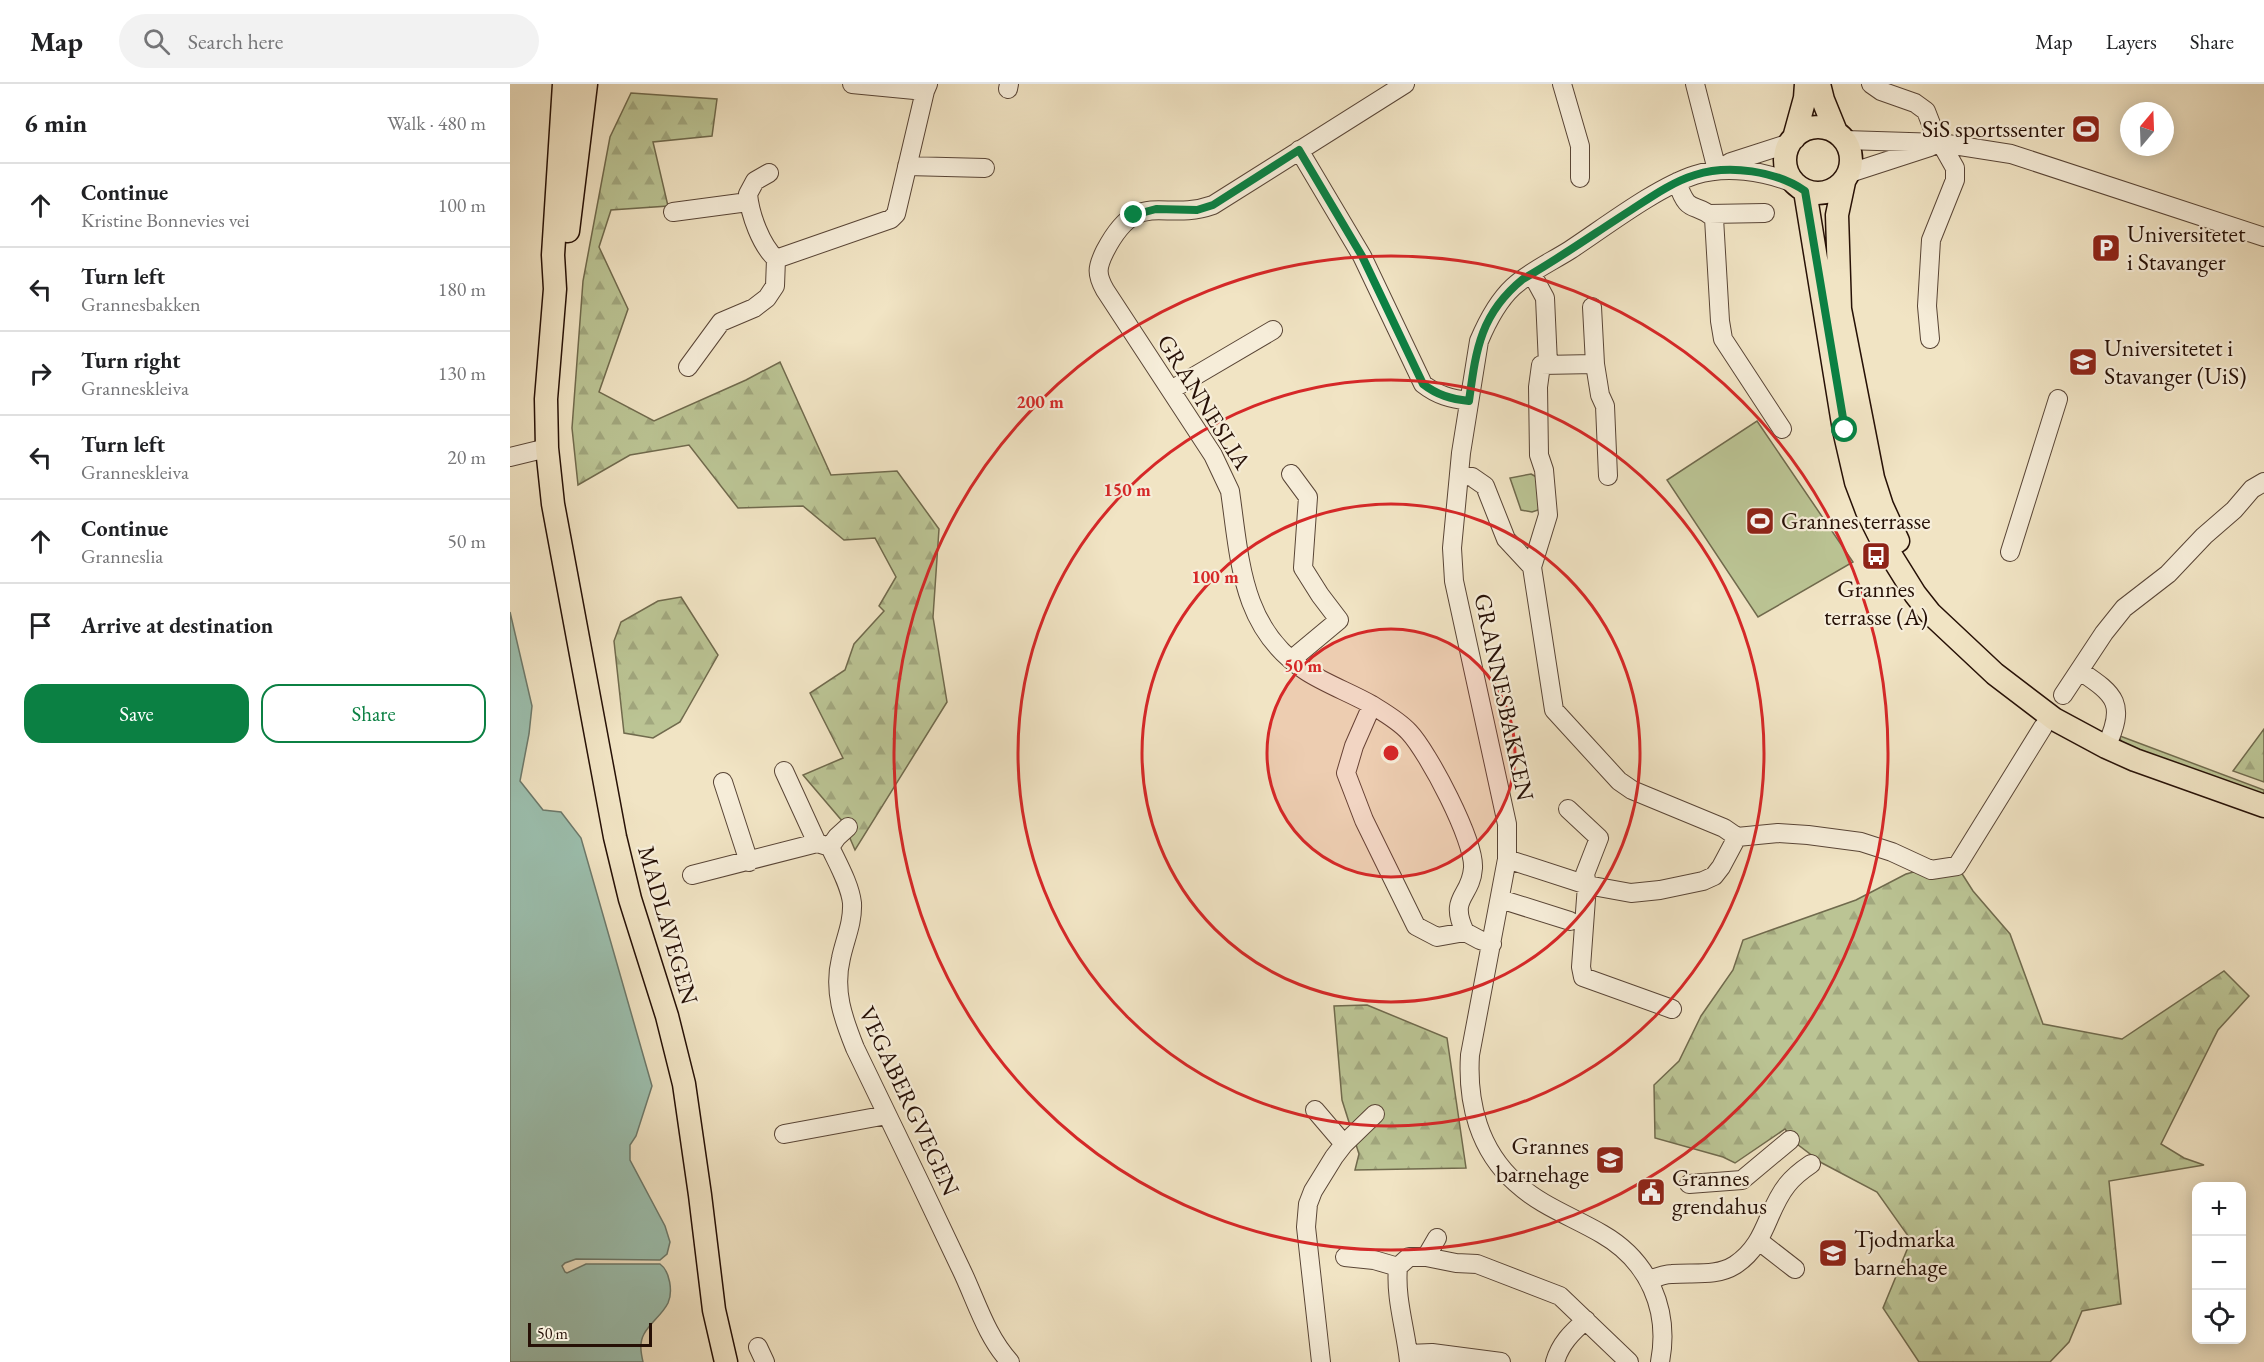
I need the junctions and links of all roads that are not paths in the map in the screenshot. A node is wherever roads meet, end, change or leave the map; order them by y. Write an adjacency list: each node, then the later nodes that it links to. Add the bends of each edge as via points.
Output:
1 (564, 84): 30 (main road, via 553,255)
2 (586, 84): 30 (main road, via 564,255)
3 (852, 84): 10 (street)
4 (1405, 84): 14 (street, GRANNESLIA)
5 (1562, 84): 19 (street, via 1580,146)
6 (1695, 84): 17 (street)
7 (1806, 84): 12 (main road)
8 (1819, 84): 11 (main road)
9 (1871, 84): 13 (street, via 1922,107)
10 (926, 88): 15 (street)
11 (1841, 136): 12 (main road, via 1814,127 1803,130); 13 (street); 20 (main road, via 1852,161)
12 (1792, 140): 17 (street, GRANNESBAKKEN); 22 (main road, via 1785,156 1786,167)
13 (1941, 143): 20 (street); 27 (street, via 2011,154); 33 (street, via 1955,168 1955,180 1931,240 1927,306)
14 (1299, 150): 37 (street, GRANNESLIA, via 1213,205 1197,210 1156,209 1134,215 1116,232 1099,264 1099,280); 39 (street, via 1362,256 1423,384 1454,400)
15 (907, 166): 16 (street); 28 (street, via 900,206 891,219)
16 (985, 168)
17 (1717, 170): 21 (street, GRANNESBAKKEN); 22 (street, GRANNESBAKKEN, via 1775,175)
18 (770, 173): 23 (street, via 751,185)
19 (1580, 178)
20 (1847, 178): 22 (main road, via 1826,193); 49 (main road, via 1837,216 1840,309 1873,478 1903,551)
21 (1677, 182): 26 (street, via 1687,204); 29 (street, GRANNESBAKKEN)
22 (1799, 187): 49 (main road, via 1861,496 1905,579 1930,613)
23 (748, 202): 24 (street); 28 (street, via 766,248)
24 (673, 212)
25 (1765, 213): 26 (street)
26 (1709, 214): 40 (street, via 1714,218 1719,349 1736,356)
27 (2264, 237)
28 (776, 259): 36 (street, via 775,286 767,298 722,322)
29 (1532, 274): 34 (street, via 1545,298); 39 (street, GRANNESBAKKEN, via 1512,288 1486,324 1479,341)
30 (555, 288): 41 (main road, MADLAVEGEN, via 546,399)
31 (1592, 307): 35 (street)
32 (1273, 330): 37 (street)
33 (1930, 339)
34 (1548, 364): 35 (street); 48 (street, via 1539,369 1537,420 1548,521)
35 (1595, 364): 45 (street, via 1605,406)
36 (688, 367)
37 (1171, 390): 50 (street, GRANNESLIA, via 1213,455 1230,491 1244,585 1254,613 1274,644)
38 (2058, 399): 47 (street)
39 (1469, 401): 44 (street, GRANNESBAKKEN)
40 (1782, 429)
41 (547, 448): 42 (street); 91 (main road, MADLAVEGEN, via 553,504 615,837 684,1084 714,1310)
42 (510, 457)
43 (1291, 474): 50 (street, via 1308,497 1303,568 1339,620)
44 (1459, 474): 48 (street, via 1485,486 1506,539); 63 (street, GRANNESBAKKEN, via 1452,548 1454,581 1501,792 1507,824)
45 (1608, 476)
46 (2264, 482): 51 (street, via 2252,489 2168,574 2124,608)
47 (2010, 552)
48 (1532, 567): 61 (street, via 1554,710 1619,781)
49 (1959, 639): 55 (main road, via 2032,704)
50 (1291, 660): 53 (street, GRANNESLIA)
51 (2080, 671): 52 (street); 55 (street, via 2108,691 2115,704 2116,720)
52 (2063, 695)
53 (1372, 705): 69 (street, GRANNESLIA, via 1408,731 1422,748 1464,832 1473,867 1459,905 1458,916); 69 (street, via 1348,762 1349,784 1416,926 1437,937)
54 (2043, 727): 61 (street, via 1957,866 1931,870 1861,842 1778,833)
55 (2106, 747): 58 (main road)
56 (784, 771): 62 (street, VEGABERGVEGEN)
57 (723, 782): 64 (street)
58 (2264, 806)
59 (1568, 809): 66 (street, via 1599,838 1585,874)
60 (848, 827): 62 (street)
61 (1737, 837): 66 (street, via 1721,867 1703,881 1631,892)
62 (824, 845): 64 (street); 74 (street, VEGABERGVEGEN, via 852,902 851,925 837,983 841,1012)
63 (1507, 859): 66 (street); 67 (street, GRANNESBAKKEN)
64 (749, 862): 65 (street)
65 (692, 875)
66 (1587, 885): 71 (street, via 1583,977)
67 (1500, 899): 68 (street); 70 (street, GRANNESBAKKEN)
68 (1570, 921)
69 (1465, 932): 70 (street)
70 (1492, 944): 88 (street, GRANNESBAKKEN, via 1470,1055 1474,1112 1482,1138 1516,1184 1540,1202 1605,1235)
71 (1672, 1009)
72 (1315, 1110): 77 (street)
73 (1375, 1114): 77 (street)
74 (887, 1115): 75 (street); 92 (street, VEGABERGVEGEN, via 987,1327)
75 (784, 1134)
76 (1790, 1140): 78 (street)
77 (1344, 1144): 93 (street, via 1313,1191 1306,1217)
78 (1772, 1154): 80 (street); 81 (street, via 1742,1180)
79 (1811, 1164): 80 (street)
80 (1795, 1174): 83 (street, via 1776,1203)
81 (1689, 1184)
82 (1437, 1238): 85 (street)
83 (1759, 1241): 87 (street); 88 (street, via 1734,1265 1720,1271 1669,1274)
84 (1346, 1257): 86 (street)
85 (1426, 1257): 86 (street, via 1409,1257); 89 (street, via 1477,1264 1560,1296)
86 (1398, 1267): 90 (street)
87 (1795, 1269)
88 (1650, 1280): 97 (street, GRANNESBAKKEN, via 1662,1317)
89 (1586, 1320): 95 (street, via 1558,1350); 96 (street)
90 (1409, 1358): 94 (street, via 1432,1353)
91 (726, 1362)
92 (1010, 1362)
93 (1321, 1362)
94 (1501, 1362)
95 (1555, 1362)
96 (1629, 1362)
97 (1660, 1362)

